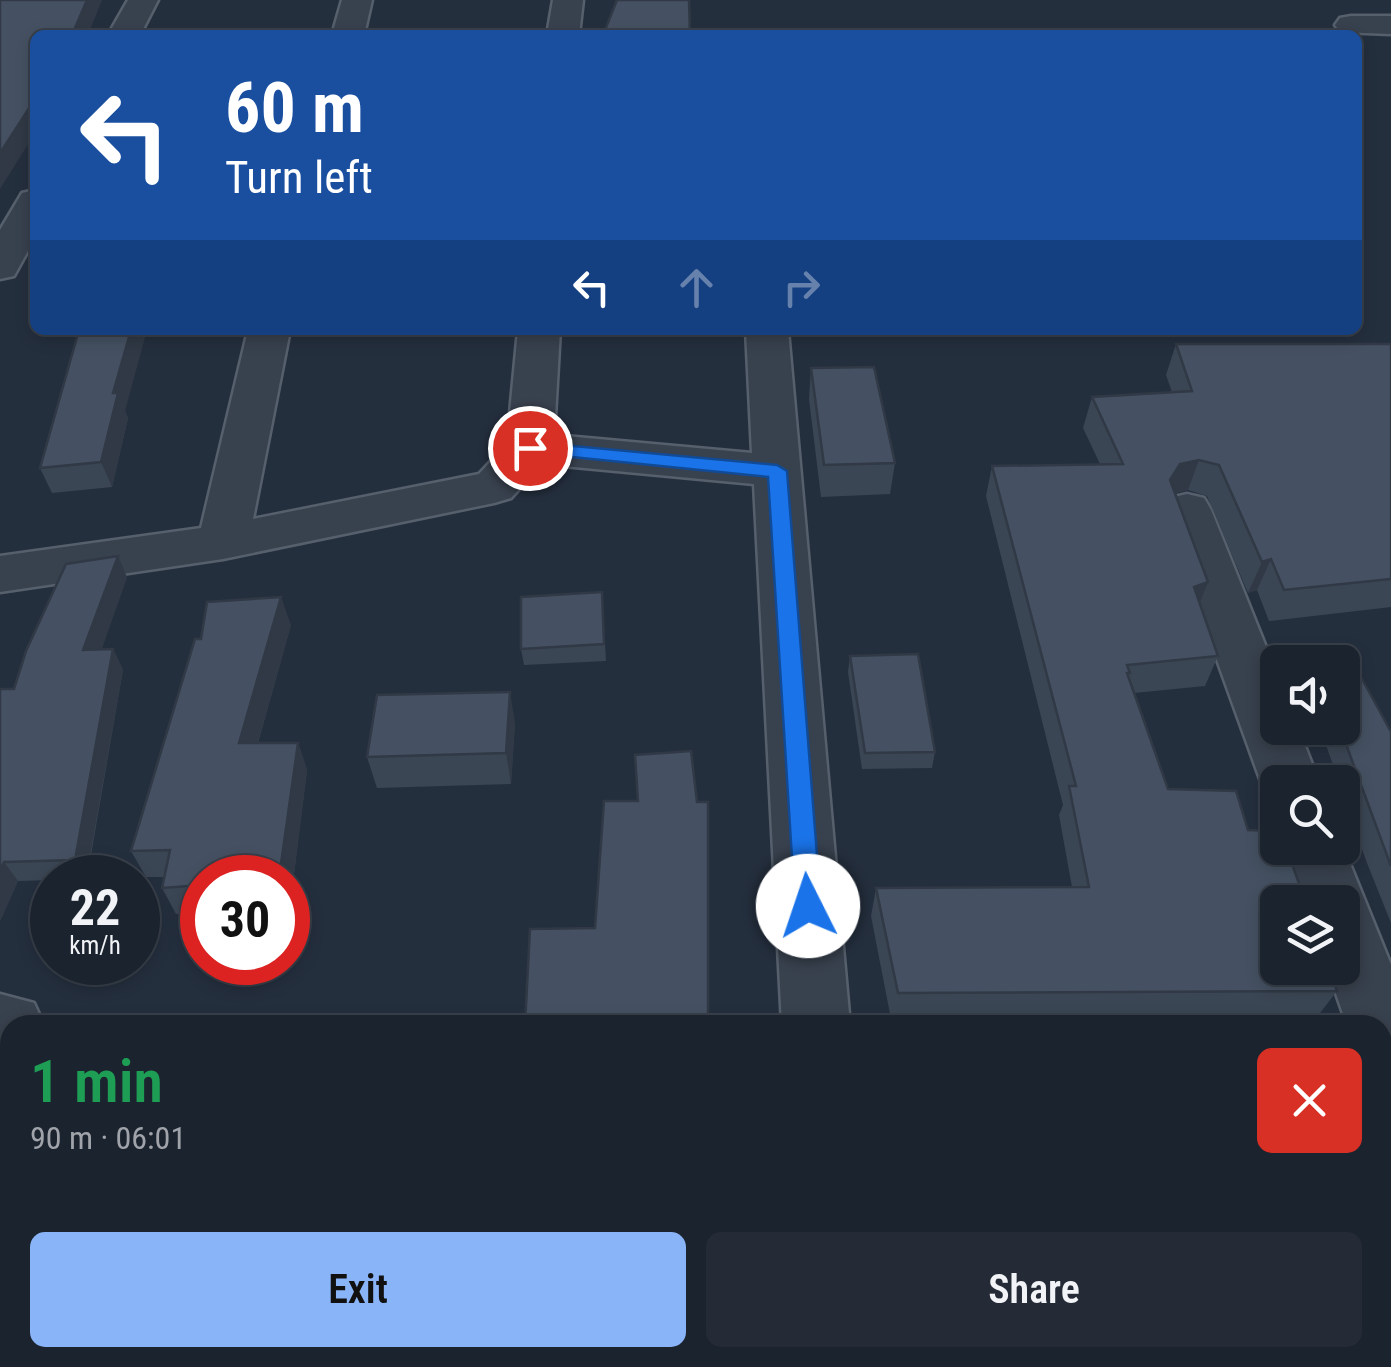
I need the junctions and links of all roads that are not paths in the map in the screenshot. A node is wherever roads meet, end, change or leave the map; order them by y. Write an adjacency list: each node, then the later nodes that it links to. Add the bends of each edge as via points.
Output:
1 (143, 0): 6 (street)
2 (357, 0): 7 (street)
3 (568, 0): 8 (street)
4 (1351, 25): 5 (street)
5 (1391, 25)
6 (127, 30)
7 (349, 30)
8 (565, 30)
9 (30, 210): 10 (street)
10 (0, 267)
11 (268, 335): 17 (street)
12 (540, 335): 14 (street)
13 (767, 335): 15 (street)
14 (530, 448): 15 (street); 17 (street, via 494,487)
15 (777, 471): 21 (street)
16 (1187, 510): 19 (street)
17 (223, 542): 18 (street)
18 (0, 574)
19 (1284, 765)
20 (1360, 969): 22 (street)
21 (815, 1015)
22 (1378, 1015)

